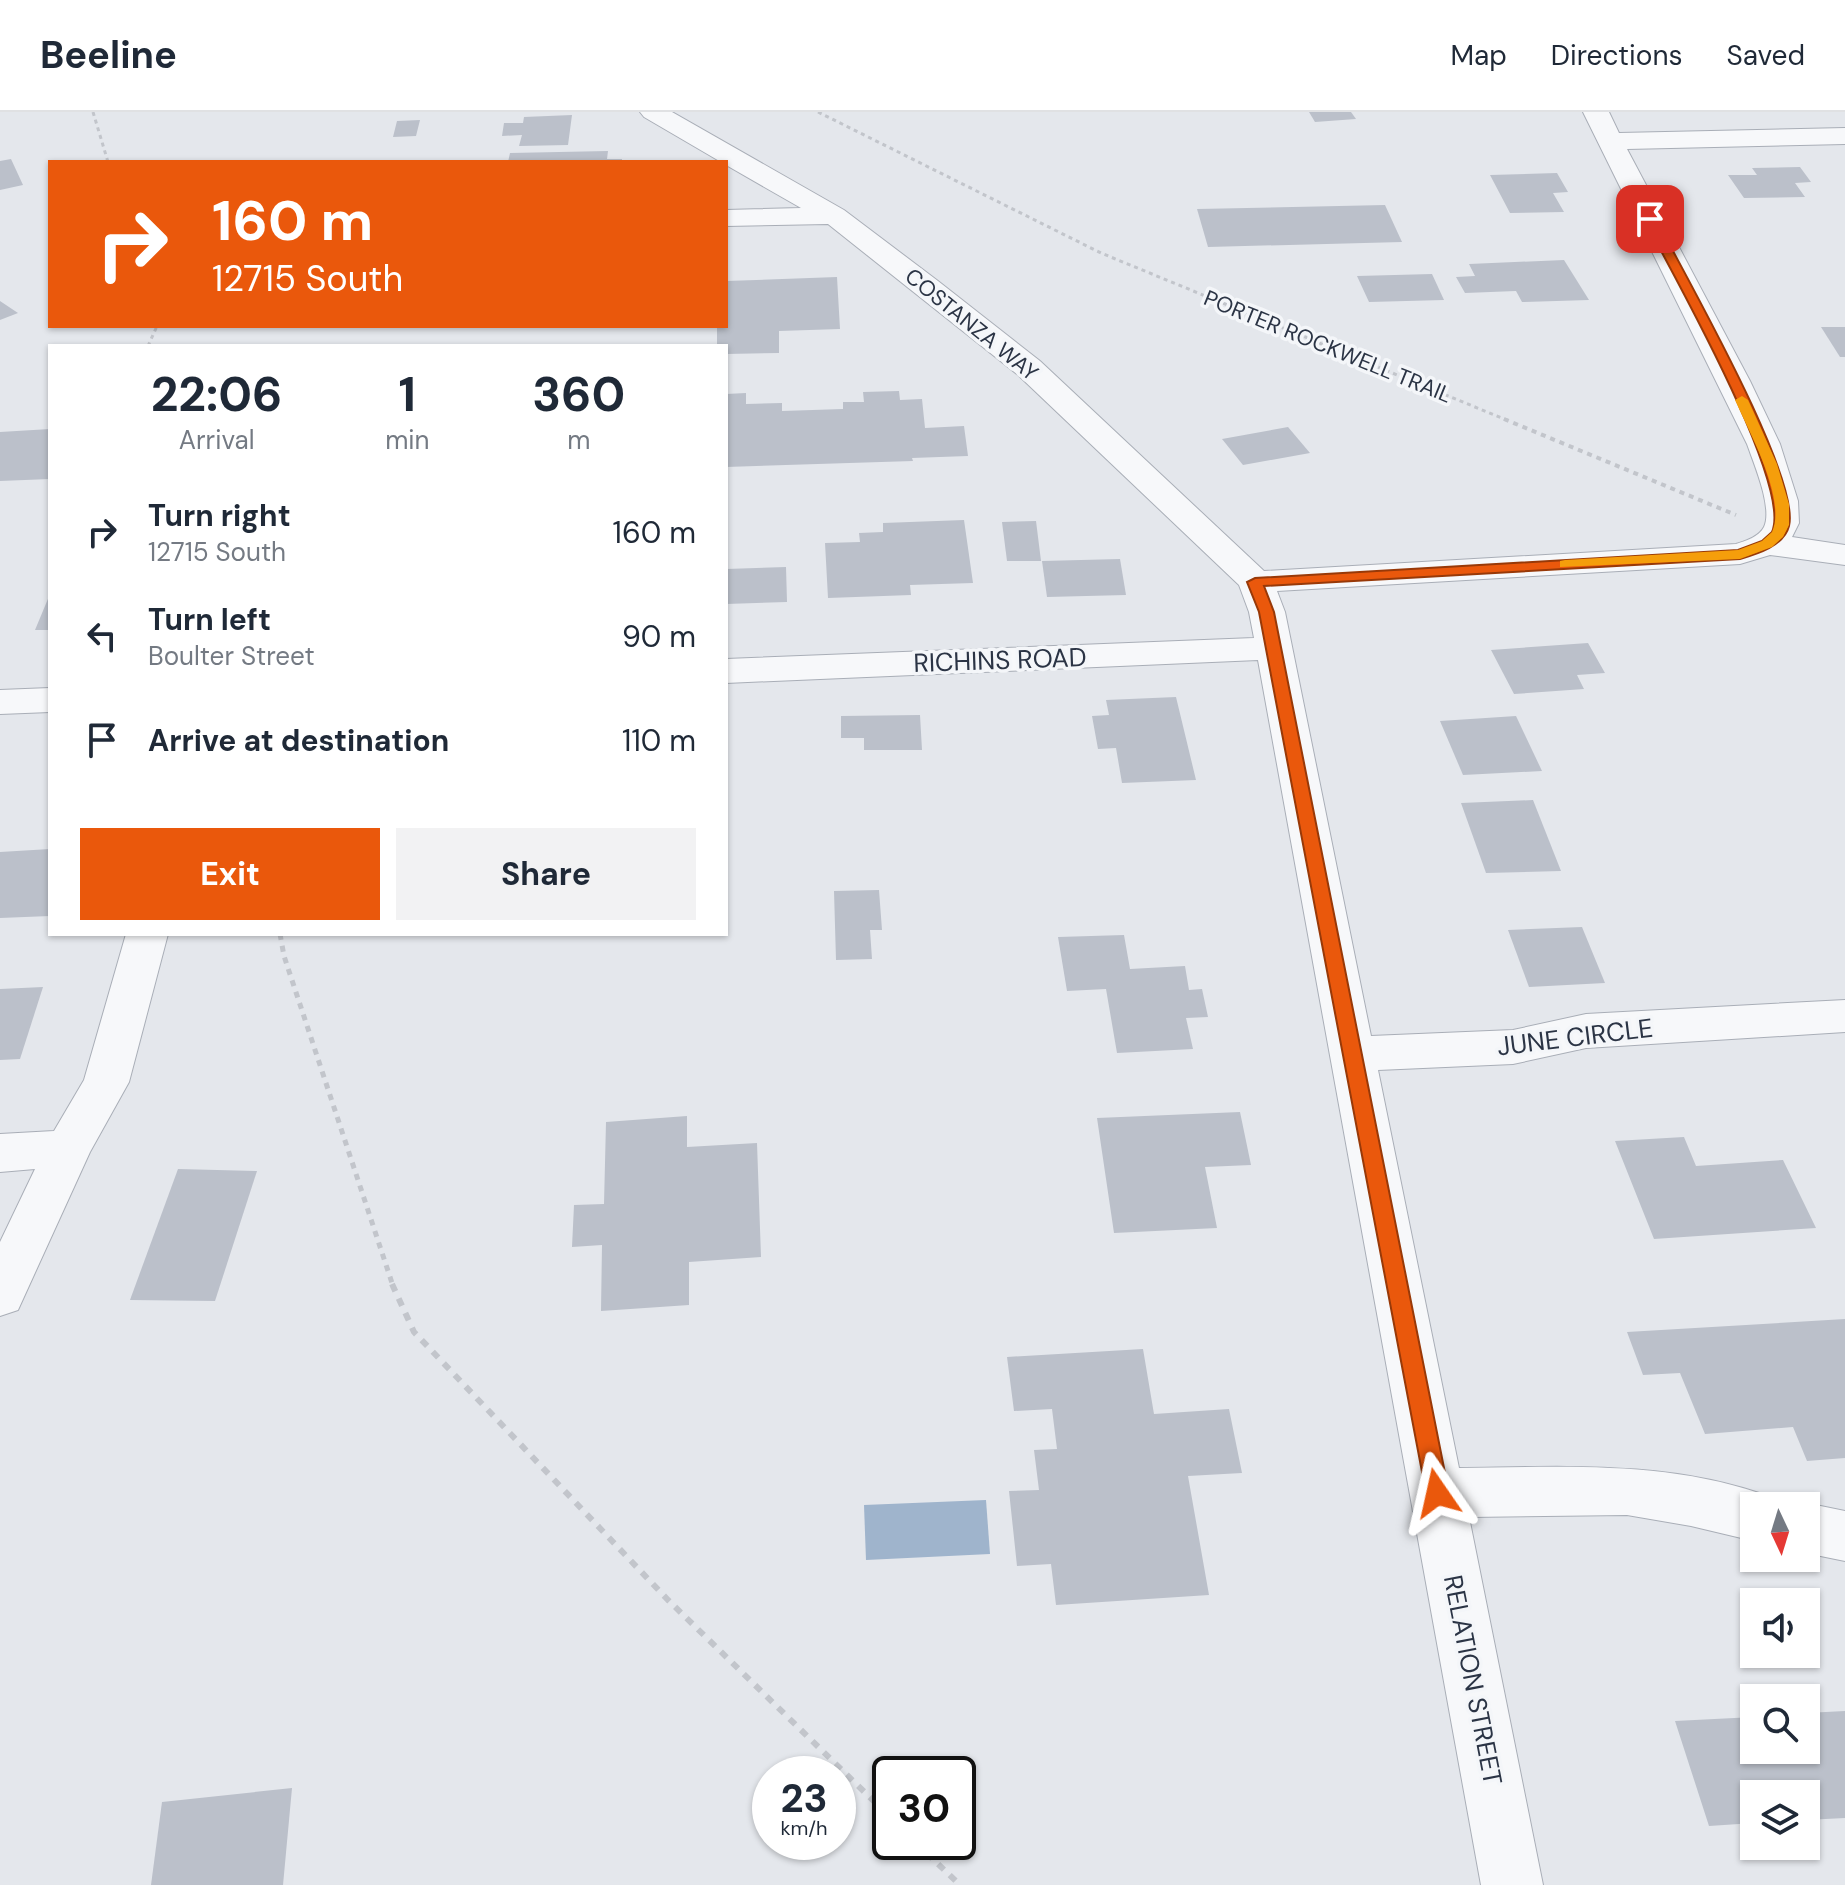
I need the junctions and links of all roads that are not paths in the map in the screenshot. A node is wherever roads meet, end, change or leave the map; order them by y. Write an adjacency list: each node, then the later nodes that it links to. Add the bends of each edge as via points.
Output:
1 (653, 112): 5 (street, COSTANZA WAY)
2 (1596, 112): 4 (street)
3 (1845, 136): 4 (street)
4 (1609, 141): 7 (street, via 1771,464 1782,504 1782,525)
5 (834, 216): 6 (street); 9 (street, COSTANZA WAY, via 1029,368)
6 (728, 218)
7 (1772, 539): 8 (street); 9 (street, via 1740,554)
8 (1845, 555)
9 (1255, 582): 10 (street, RELATION STREET)
10 (1273, 648): 11 (street, RICHINS ROAD); 16 (street, RELATION STREET)
11 (728, 671)
12 (48, 700): 13 (street)
13 (0, 702)
14 (146, 936): 17 (street, via 106,1082)
15 (1845, 1016): 16 (street, JUNE CIRCLE, via 1586,1031 1513,1047)
16 (1353, 1054): 20 (street, RELATION STREET)
17 (68, 1149): 18 (street); 19 (street)
18 (0, 1153)
19 (0, 1295)
20 (1437, 1493): 21 (street, via 1627,1491); 24 (street, RELATION STREET)
21 (1740, 1513)
22 (1820, 1531): 23 (street)
23 (1845, 1536)
24 (1512, 1885)

